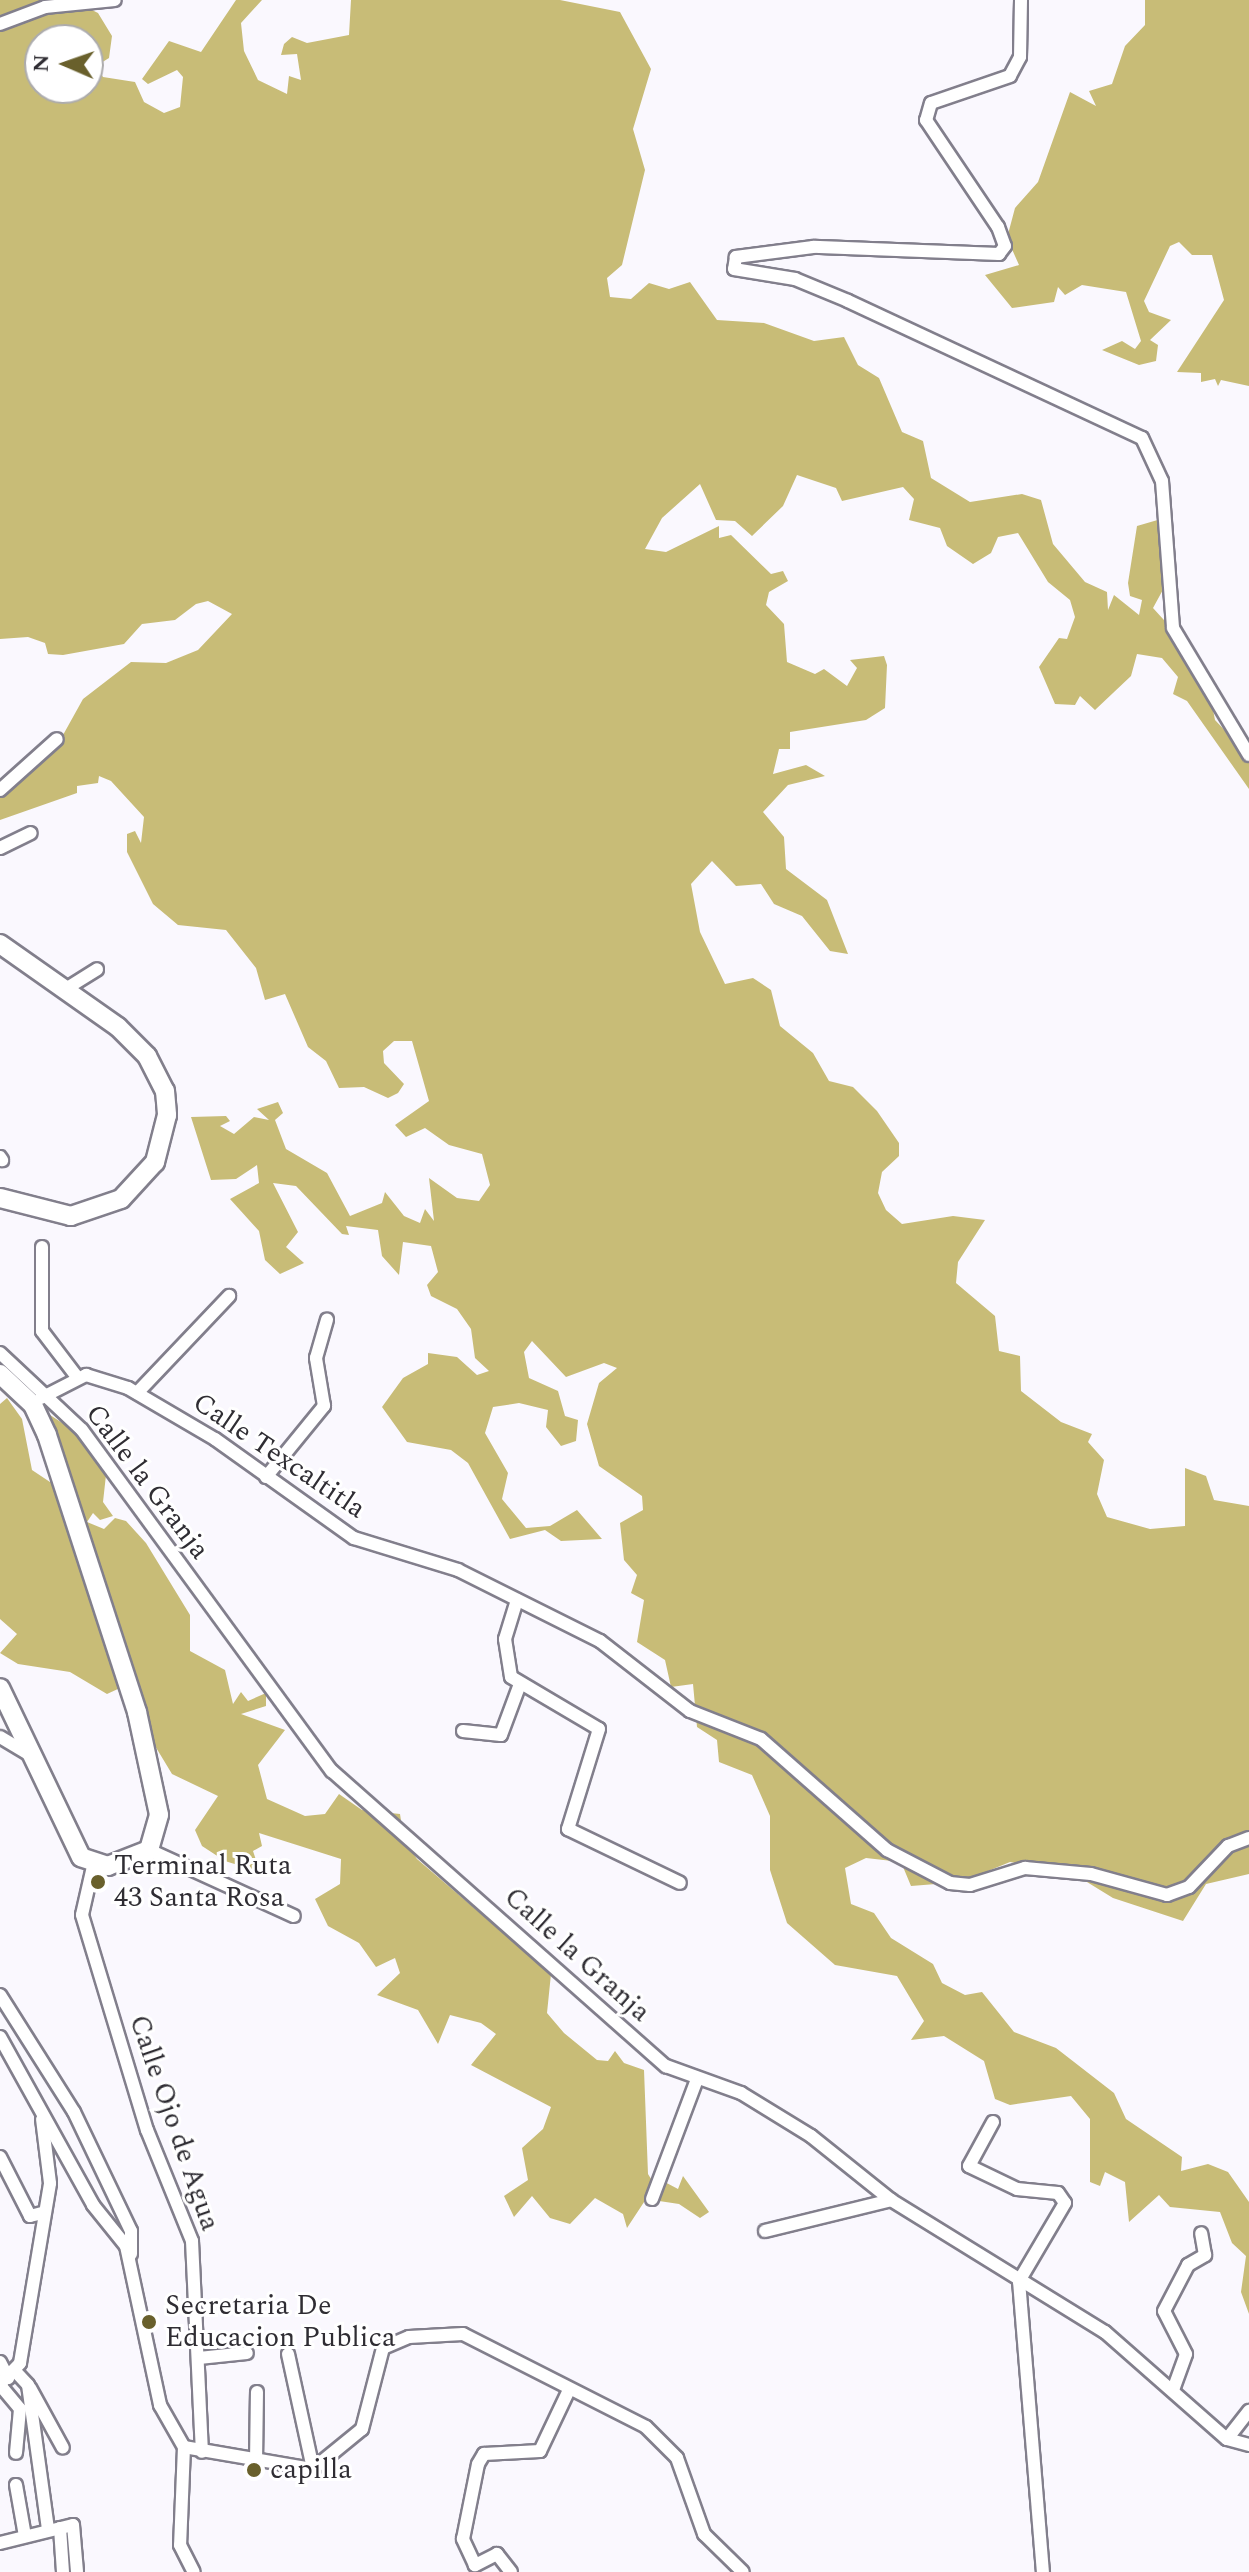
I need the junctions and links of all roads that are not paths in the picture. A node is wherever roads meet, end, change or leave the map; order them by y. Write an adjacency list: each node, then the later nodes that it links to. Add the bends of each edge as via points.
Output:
1 (115, 0): 3 (street, via 45,7)
2 (1021, 0): 5 (street, via 1020,57 1010,76 931,103 926,120 998,227 1005,246 999,254 813,247 736,257 734,269 795,279 1142,438 1162,481 1173,628)
3 (0, 24)
4 (57, 739): 6 (street)
5 (1249, 755)
6 (0, 790)
7 (31, 833): 8 (street)
8 (0, 848)
9 (0, 944): 11 (street)
10 (97, 969): 11 (street)
11 (64, 990): 12 (street, via 147,1056 165,1091 163,1136 139,1184 96,1211 54,1215)
12 (0, 1198)
13 (42, 1247): 18 (street, via 42,1331)
14 (229, 1296): 19 (street)
15 (327, 1320): 21 (street, via 316,1358 324,1406)
16 (0, 1353): 20 (street, Calle la Granja)
17 (0, 1374): 20 (street)
18 (77, 1377): 19 (street, Calle Texcaltitla); 20 (street)
19 (137, 1393): 21 (street, Calle Texcaltitla)
20 (40, 1399): 29 (street, via 146,1744 159,1815); 35 (street, Calle la Granja, via 82,1430 332,1771 666,2066)
21 (266, 1477): 22 (street, Calle Texcaltitla, via 354,1538 458,1570)
22 (517, 1600): 23 (street, via 504,1658); 28 (street, Calle Texcaltitla, via 600,1641 690,1711 761,1739 887,1850 950,1883 970,1885 1025,1868 1091,1874 1167,1895 1189,1887 1228,1846)
23 (520, 1684): 25 (street, via 501,1735); 31 (street, via 598,1725 568,1829)
24 (0, 1688): 27 (street)
25 (463, 1731)
26 (0, 1737): 27 (street)
27 (39, 1759): 30 (street, via 75,1850)
28 (1249, 1838)
29 (149, 1850): 30 (street, via 121,1865); 32 (street)
30 (94, 1862): 48 (street, Calle Ojo de Agua, via 82,1915 147,2130 192,2241)
31 (680, 1883)
32 (294, 1916)
33 (0, 1995): 44 (street, via 74,2112 131,2231)
34 (0, 2037): 36 (street)
35 (697, 2079): 39 (street); 40 (street, Calle la Granja, via 741,2093)
36 (42, 2119): 41 (street, via 51,2166); 44 (street)
37 (993, 2122): 45 (street, via 969,2166 1017,2189 1058,2193 1065,2203)
38 (0, 2157): 41 (street, via 30,2216)
39 (652, 2199)
40 (891, 2200): 42 (street); 45 (street, Calle la Granja)
41 (42, 2213): 50 (street)
42 (765, 2231)
43 (1201, 2233): 52 (street, via 1205,2255 1188,2265 1164,2311 1186,2354 1185,2373)
44 (130, 2257): 58 (street, via 158,2397)
45 (1019, 2281): 52 (street, Calle la Granja, via 1105,2332); 73 (street)
46 (247, 2353): 48 (street)
47 (288, 2354): 63 (street)
48 (199, 2358): 60 (street, Calle Ojo de Agua)
49 (0, 2362): 50 (street)
50 (6, 2380): 51 (street); 61 (street, via 20,2409)
51 (28, 2385): 59 (street); 65 (street)
52 (1173, 2390): 56 (street, Calle la Granja)
53 (257, 2392): 62 (street)
54 (568, 2392): 63 (street, via 493,2343 453,2333 409,2337 383,2348 362,2429); 71 (street, via 540,2451 484,2454 478,2464 463,2539 475,2565 497,2554); 72 (street, via 646,2427 677,2458 704,2534)
55 (1249, 2411): 56 (street)
56 (1227, 2439): 57 (street, Calle la Granja)
57 (1249, 2445)
58 (184, 2447): 60 (street); 70 (street, via 184,2558)
59 (63, 2448)
60 (202, 2452): 62 (street)
61 (16, 2453)
62 (256, 2462): 63 (street)
63 (313, 2469)
64 (16, 2485): 66 (street)
65 (54, 2529): 66 (street); 68 (street); 69 (street, via 73,2525)
66 (25, 2536): 67 (street)
67 (0, 2543)
68 (63, 2572)
69 (77, 2572)
70 (194, 2572)
71 (511, 2572)
72 (743, 2572)
73 (1043, 2572)

